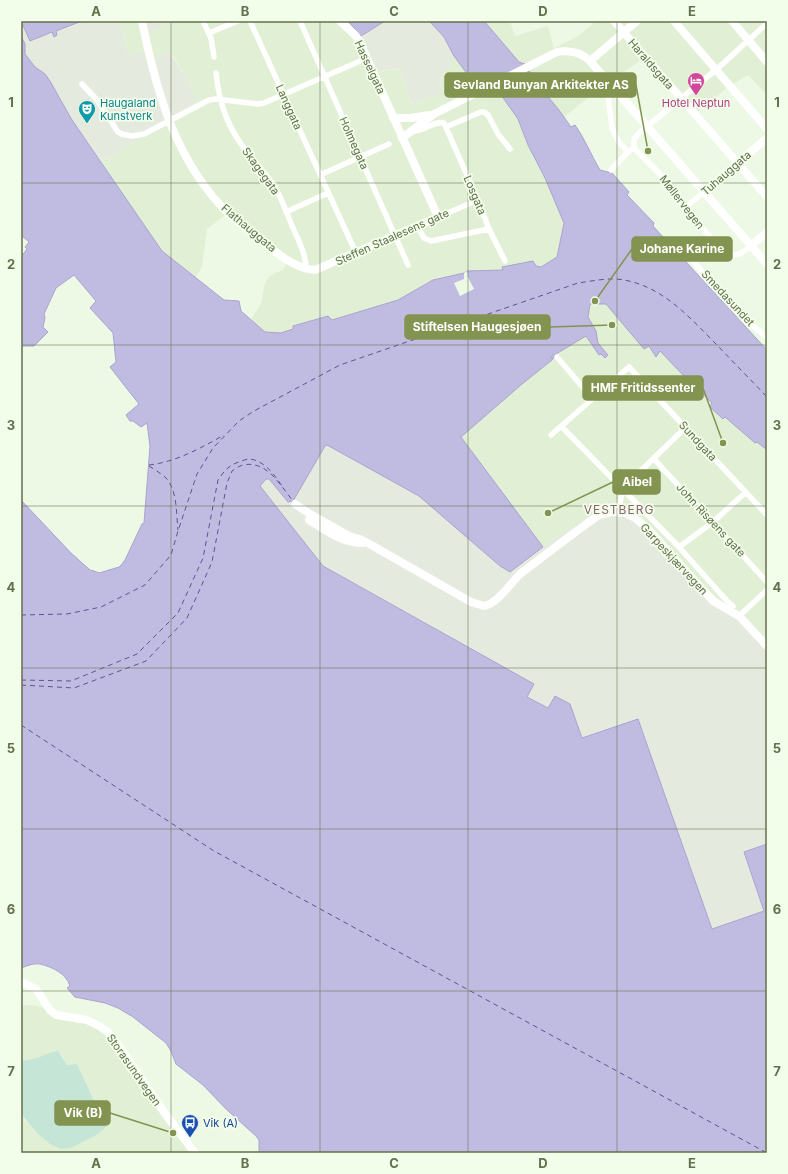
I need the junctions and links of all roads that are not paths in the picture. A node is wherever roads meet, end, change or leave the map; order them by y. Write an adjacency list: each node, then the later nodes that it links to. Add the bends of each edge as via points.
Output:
1 (142, 21): 29 (street, Flathauggata)
2 (203, 21): 12 (street)
3 (238, 21): 12 (street)
4 (250, 21): 24 (street, Langgata)
5 (300, 21): 21 (street, Holmegata)
6 (340, 21): 16 (street, Hasselgata, via 356,36)
7 (614, 21): 13 (street, Haraldsgata)
8 (637, 21): 13 (street)
9 (674, 21): 19 (street)
10 (732, 21): 14 (street)
11 (767, 21): 14 (street)
12 (209, 33): 15 (street)
13 (624, 33): 17 (street); 25 (street, Haraldsgata)
14 (749, 40): 18 (street); 19 (street)
15 (214, 57)
16 (367, 58): 21 (street); 28 (street, Hasselgata)
17 (590, 61): 22 (street); 27 (street, via 578,53 557,52)
18 (767, 62)
19 (716, 69): 25 (street); 32 (street)
20 (216, 73): 26 (street, Skagegata)
21 (324, 77): 24 (street); 40 (street, Holmegata)
22 (606, 80): 31 (street); 39 (street, via 612,128 618,141)
23 (82, 84): 29 (street, via 122,134 137,136)
24 (283, 95): 26 (street, via 258,104); 43 (street, Langgata)
25 (681, 98): 31 (street); 41 (street, Haraldsgata)
26 (220, 100): 29 (street, via 209,100); 49 (street, Skagegata, via 230,128 273,184)
27 (434, 114): 28 (street); 33 (street)
28 (393, 118): 34 (street, Hasselgata)
29 (168, 122): 61 (street, Flathauggata, via 189,162 225,209 270,247)
30 (446, 127): 33 (street, via 441,122 418,132); 38 (street, via 484,112); 47 (street, Losgata)
31 (647, 127): 37 (street, via 635,137); 44 (street)
32 (767, 129)
33 (410, 131): 34 (street)
34 (402, 138): 50 (street, Hasselgata)
35 (767, 138): 41 (street, Tuhauggata)
36 (389, 144): 40 (street)
37 (634, 148): 39 (street); 48 (street, Møllervegen, via 660,174)
38 (510, 149)
39 (628, 152): 42 (street)
40 (360, 157): 43 (street); 54 (street, Holmegata)
41 (737, 163): 44 (street, Tuhauggata); 46 (street, Haraldsgata)
42 (611, 170)
43 (320, 175): 45 (street, Langgata)
44 (704, 192): 48 (street, Tuhauggata); 56 (street)
45 (328, 193): 49 (street); 57 (street, Langgata)
46 (767, 197)
47 (478, 200): 50 (street, Steffen Staalesens gate); 52 (street, Losgata)
48 (685, 208): 56 (street, Møllervegen, via 714,243 725,252 740,255)
49 (286, 212): 61 (street, Skagegata, via 304,253)
50 (438, 217): 51 (street, Steffen Staalesens gate)
51 (417, 226): 52 (street, via 424,238 431,241); 54 (street, Steffen Staalesens gate)
52 (489, 229): 58 (street, Losgata)
53 (767, 232): 56 (street)
54 (396, 236): 57 (street, Steffen Staalesens gate); 60 (street, Holmegata)
55 (674, 240): 62 (street, Smedasundet, via 745,320)
56 (751, 246): 59 (street)
57 (356, 253): 61 (street, Steffen Staalesens gate, via 319,269)
58 (506, 262)
59 (767, 264)
60 (408, 265)
61 (306, 269)
62 (767, 337)
63 (558, 358): 64 (street)
64 (592, 398): 65 (street); 66 (street, Sundgata, via 629,367)
65 (561, 426): 67 (street); 69 (street)
66 (686, 427): 68 (street); 70 (street, Sundgata)
67 (551, 435)
68 (654, 459): 69 (street); 74 (street, John Risøens gate)
69 (623, 488): 72 (street); 75 (street)
70 (746, 492): 73 (street, Sundgata); 74 (street)
71 (294, 502): 72 (street, via 349,536 368,543 471,602 484,606 494,602 520,574 591,520 605,513)
72 (618, 512): 79 (street, Garpeskjærvegen, via 635,518 713,601)
73 (767, 515)
74 (713, 522): 75 (street); 76 (street, John Risøens gate)
75 (679, 547): 78 (street)
76 (767, 582)
77 (767, 590): 79 (street)
78 (733, 606)
79 (739, 616): 80 (street, Garpeskjærvegen)
80 (767, 646)
81 (21, 982): 82 (street, Storasundvegen, via 36,989 56,1015 87,1020 108,1032)
82 (195, 1153)

